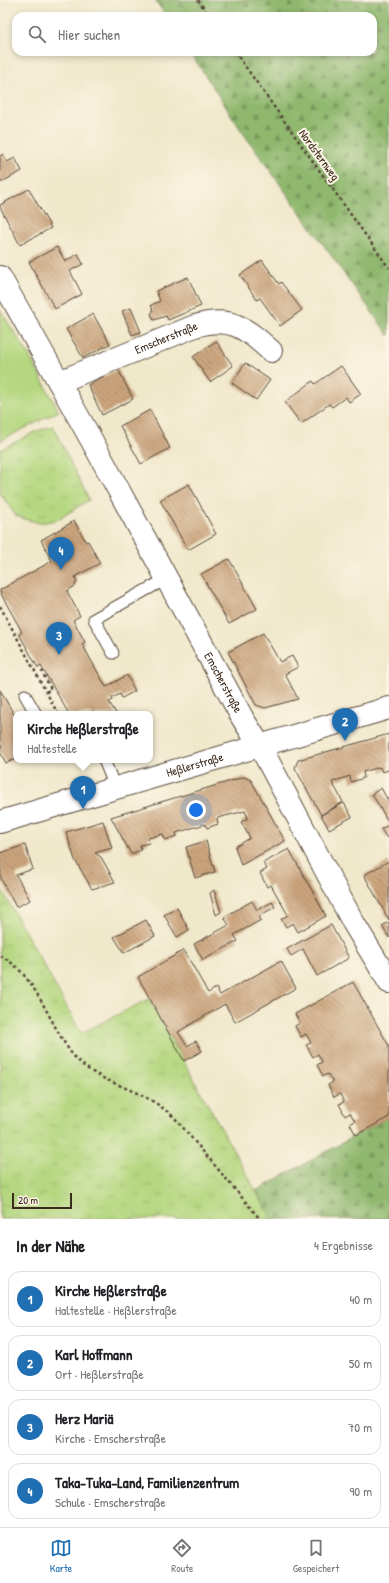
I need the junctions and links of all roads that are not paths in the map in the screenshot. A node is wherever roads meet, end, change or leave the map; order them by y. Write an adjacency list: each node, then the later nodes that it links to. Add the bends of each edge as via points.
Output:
1 (0, 277): 3 (street, Emscherstraße)
2 (271, 351): 3 (street, Emscherstraße, via 242,327 223,322 209,322)
3 (59, 382): 4 (street, Emscherstraße)
4 (166, 579): 5 (lane, via 94,618); 9 (street, Emscherstraße)
5 (113, 653)
6 (25, 695): 8 (lane)
7 (389, 708): 9 (street, Heßlerstraße)
8 (34, 711)
9 (260, 746): 11 (street, Heßlerstraße); 13 (street, Emscherstraße, via 353,922)
10 (105, 763): 11 (lane)
11 (115, 787): 12 (street, Heßlerstraße)
12 (0, 822)
13 (389, 982)

